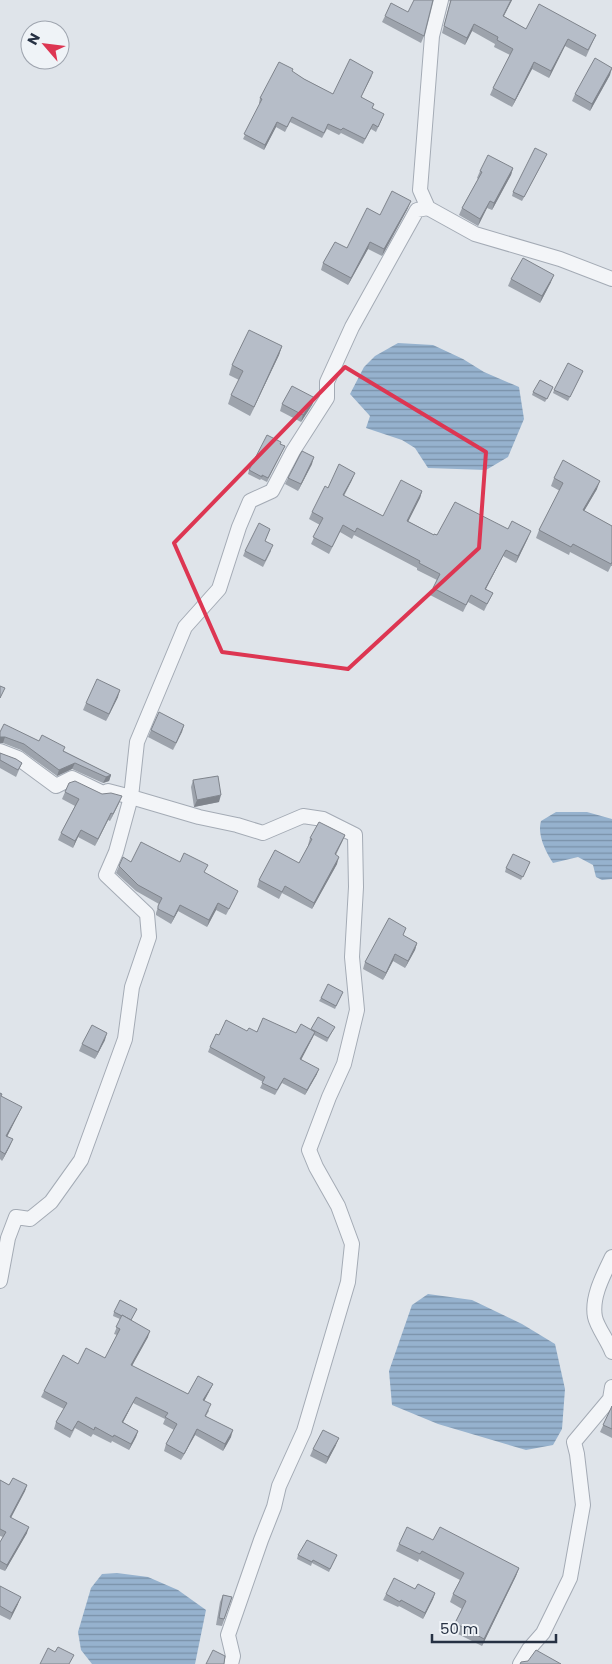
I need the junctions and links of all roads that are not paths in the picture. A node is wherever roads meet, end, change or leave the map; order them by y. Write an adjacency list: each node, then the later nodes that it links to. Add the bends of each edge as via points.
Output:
1 (441, 0): 2 (street, via 432,36 420,190)
2 (428, 208): 3 (street, via 475,234 560,259); 5 (street, via 417,210 352,327 327,382 327,398 272,491 250,501 219,589 186,626 137,742)
3 (612, 279)
4 (0, 750): 5 (street, via 18,758 56,786 72,778 103,793 108,790)
5 (131, 797): 7 (street, via 116,852 106,875 147,914 149,937 132,986 125,1039 81,1160 51,1202 30,1219 16,1217 8,1238); 10 (street, via 263,833 303,816 323,819 355,835 352,957 357,1010 344,1064 309,1150 338,1206 352,1244 348,1282 304,1431 280,1486 228,1635 233,1656)
6 (612, 1257): 8 (street, via 599,1288 595,1317)
7 (0, 1280)
8 (612, 1352)
9 (612, 1386): 11 (street, via 610,1400 574,1442 582,1505 570,1578 542,1633)
10 (231, 1664)
11 (520, 1664)

